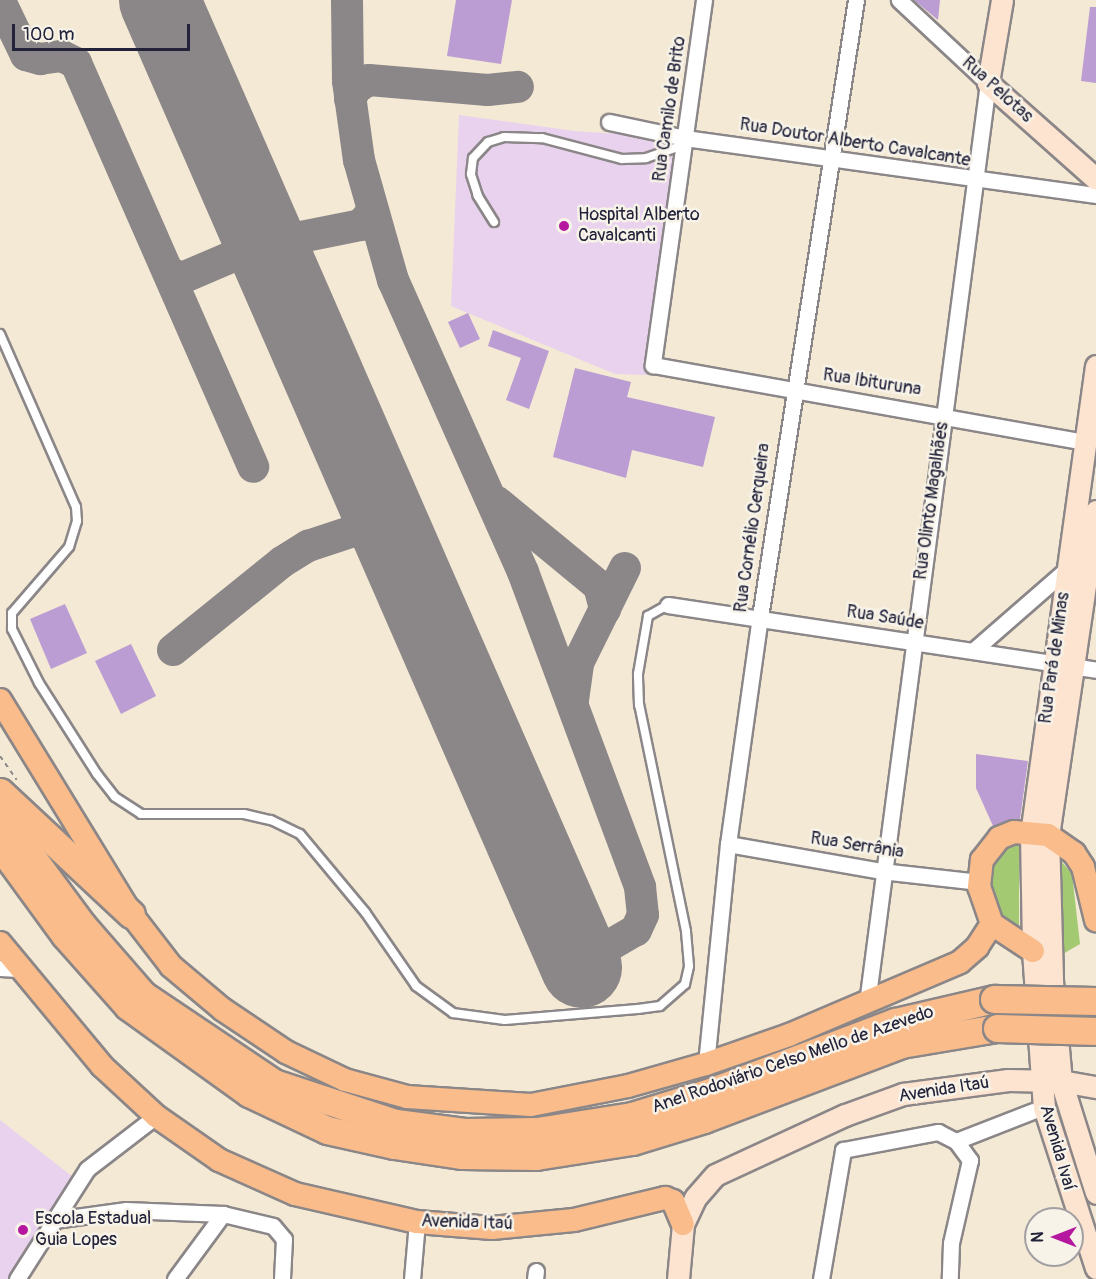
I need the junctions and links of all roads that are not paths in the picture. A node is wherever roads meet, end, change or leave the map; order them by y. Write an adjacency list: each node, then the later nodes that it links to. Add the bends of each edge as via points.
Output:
1 (704, 0): 7 (street, Rua Camilo de Brito)
2 (856, 0): 8 (street, Rua Cornélio Cerqueira)
3 (899, 0): 5 (street, Rua Pelotas)
4 (1002, 0): 5 (main road, Rua Olinto Magalhães)
5 (988, 83): 9 (main road, Rua Pelotas); 10 (street, Rua Olinto Magalhães)
6 (609, 122): 7 (street, Rua Doutor Alberto Cavalcante)
7 (685, 141): 8 (street, Rua Doutor Alberto Cavalcante); 12 (lane, via 646,158 622,159 542,138 504,137 488,142 473,158 471,174 478,196); 14 (street, Rua Camilo de Brito)
8 (832, 155): 10 (street, Rua Doutor Alberto Cavalcante); 16 (street, Rua Cornélio Cerqueira)
9 (1096, 179)
10 (976, 181): 11 (street, Rua Doutor Alberto Cavalcante); 17 (street, Rua Olinto Magalhães)
11 (1096, 195)
12 (494, 222)
13 (0, 334): 21 (lane, via 76,507 77,521 69,547 12,613 12,629 39,683 97,774 115,797 141,814 244,814 271,820 300,834 358,904 416,986 453,1013 506,1020 638,1009 660,1006 684,984 689,966 686,931 639,705 638,674 648,616)
14 (653, 365): 16 (street, Rua Ibituruna)
15 (1096, 366): 18 (main road, Rua Pará de Minas)
16 (793, 390): 17 (street, Rua Ibituruna); 22 (street, Rua Cornélio Cerqueira)
17 (945, 414): 18 (street, Rua Ibituruna); 23 (street, Rua Olinto Magalhães)
18 (1085, 442): 20 (main road, Rua Pará de Minas)
19 (1096, 511): 25 (main road, Rua Pará de Minas)
20 (1068, 568): 24 (street); 25 (main road, Rua Pará de Minas)
21 (668, 604): 22 (street, Rua Saúde)
22 (760, 617): 23 (street, Rua Saúde); 31 (street, Rua Cornélio Cerqueira)
23 (912, 642): 24 (street, Rua Saúde); 33 (street, Rua Olinto Magalhães)
24 (974, 650): 25 (street, Rua Saúde)
25 (1064, 666): 26 (street, Rua Saúde); 30 (main road, Rua Pará de Minas)
26 (1096, 670)
27 (0, 700): 35 (main road, Anel Rodoviário Celso Mello de Azevedo)
28 (10, 787): 35 (highway)
29 (0, 814): 42 (highway, Anel Rodoviário Celso Mello de Azevedo, bridge, via 83,926 143,995 274,1083 396,1123 464,1132 537,1131 632,1116 707,1093 895,1022 994,999)
30 (1039, 834): 34 (main road, via 1014,832 999,838 982,860); 36 (main road, via 1074,853 1083,867); 39 (main road, Rua Pará de Minas); 41 (main road, Rua Pará de Minas)
31 (728, 844): 33 (street, Rua Serrânia); 46 (street, Rua Cornélio Cerqueira)
32 (0, 846): 44 (highway, Anel Rodoviário Celso Mello de Azevedo, bridge, via 65,935 128,1006 249,1093 327,1130 394,1145 462,1155 536,1156 632,1141 704,1119 902,1044 997,1028)
33 (881, 871): 34 (street, Rua Serrânia); 43 (street, Rua Olinto Magalhães)
34 (980, 882): 37 (main road)
35 (131, 915): 46 (main road, Anel Rodoviário Celso Mello de Azevedo, via 171,966 222,1009 286,1052 345,1080 407,1097 531,1105 628,1086)
36 (1096, 920)
37 (992, 924): 39 (main road); 43 (main road, Anel Rodoviário Celso Mello de Azevedo, via 977,947 960,962)
38 (0, 943): 40 (main road, Avenida Itaú)
39 (1033, 951): 45 (main road, Avenida Ivaí)
40 (9, 969): 51 (main road, Avenida Itaú)
41 (1052, 981): 48 (main road, Avenida Ivaí)
42 (1096, 1001)
43 (867, 1003): 46 (main road, Anel Rodoviário Celso Mello de Azevedo)
44 (1096, 1031)
45 (1039, 1040): 47 (main road, Avenida Itaú, via 1028,1064); 48 (main road, Avenida Ivaí)
46 (706, 1064)
47 (1008, 1080): 48 (main road, Avenida Itaú); 57 (main road, Avenida Itaú, via 903,1094 845,1115 715,1175 695,1198)
48 (1051, 1081): 49 (main road, Avenida Itaú); 53 (main road, Avenida Ivaí); 58 (main road, Avenida Ivaí, via 1051,1137)
49 (1096, 1087)
50 (1033, 1111): 52 (street)
51 (156, 1116): 55 (street, via 87,1169); 56 (main road, Avenida Itaú, via 219,1160 295,1194)
52 (956, 1141): 64 (street, via 938,1132 843,1150); 65 (street, via 970,1160 951,1243)
53 (1096, 1193)
54 (223, 1214): 55 (street, via 126,1209); 60 (street); 61 (street, via 273,1226 281,1234 285,1248)
55 (54, 1220): 59 (street)
56 (417, 1222): 57 (main road, Avenida Itaú, via 492,1228 574,1220 664,1198 673,1201); 62 (street)
57 (683, 1224): 63 (main road)
58 (1096, 1268)
59 (17, 1279)
60 (175, 1279)
61 (282, 1279)
62 (412, 1279)
63 (678, 1279)
64 (821, 1279)
65 (950, 1279)

